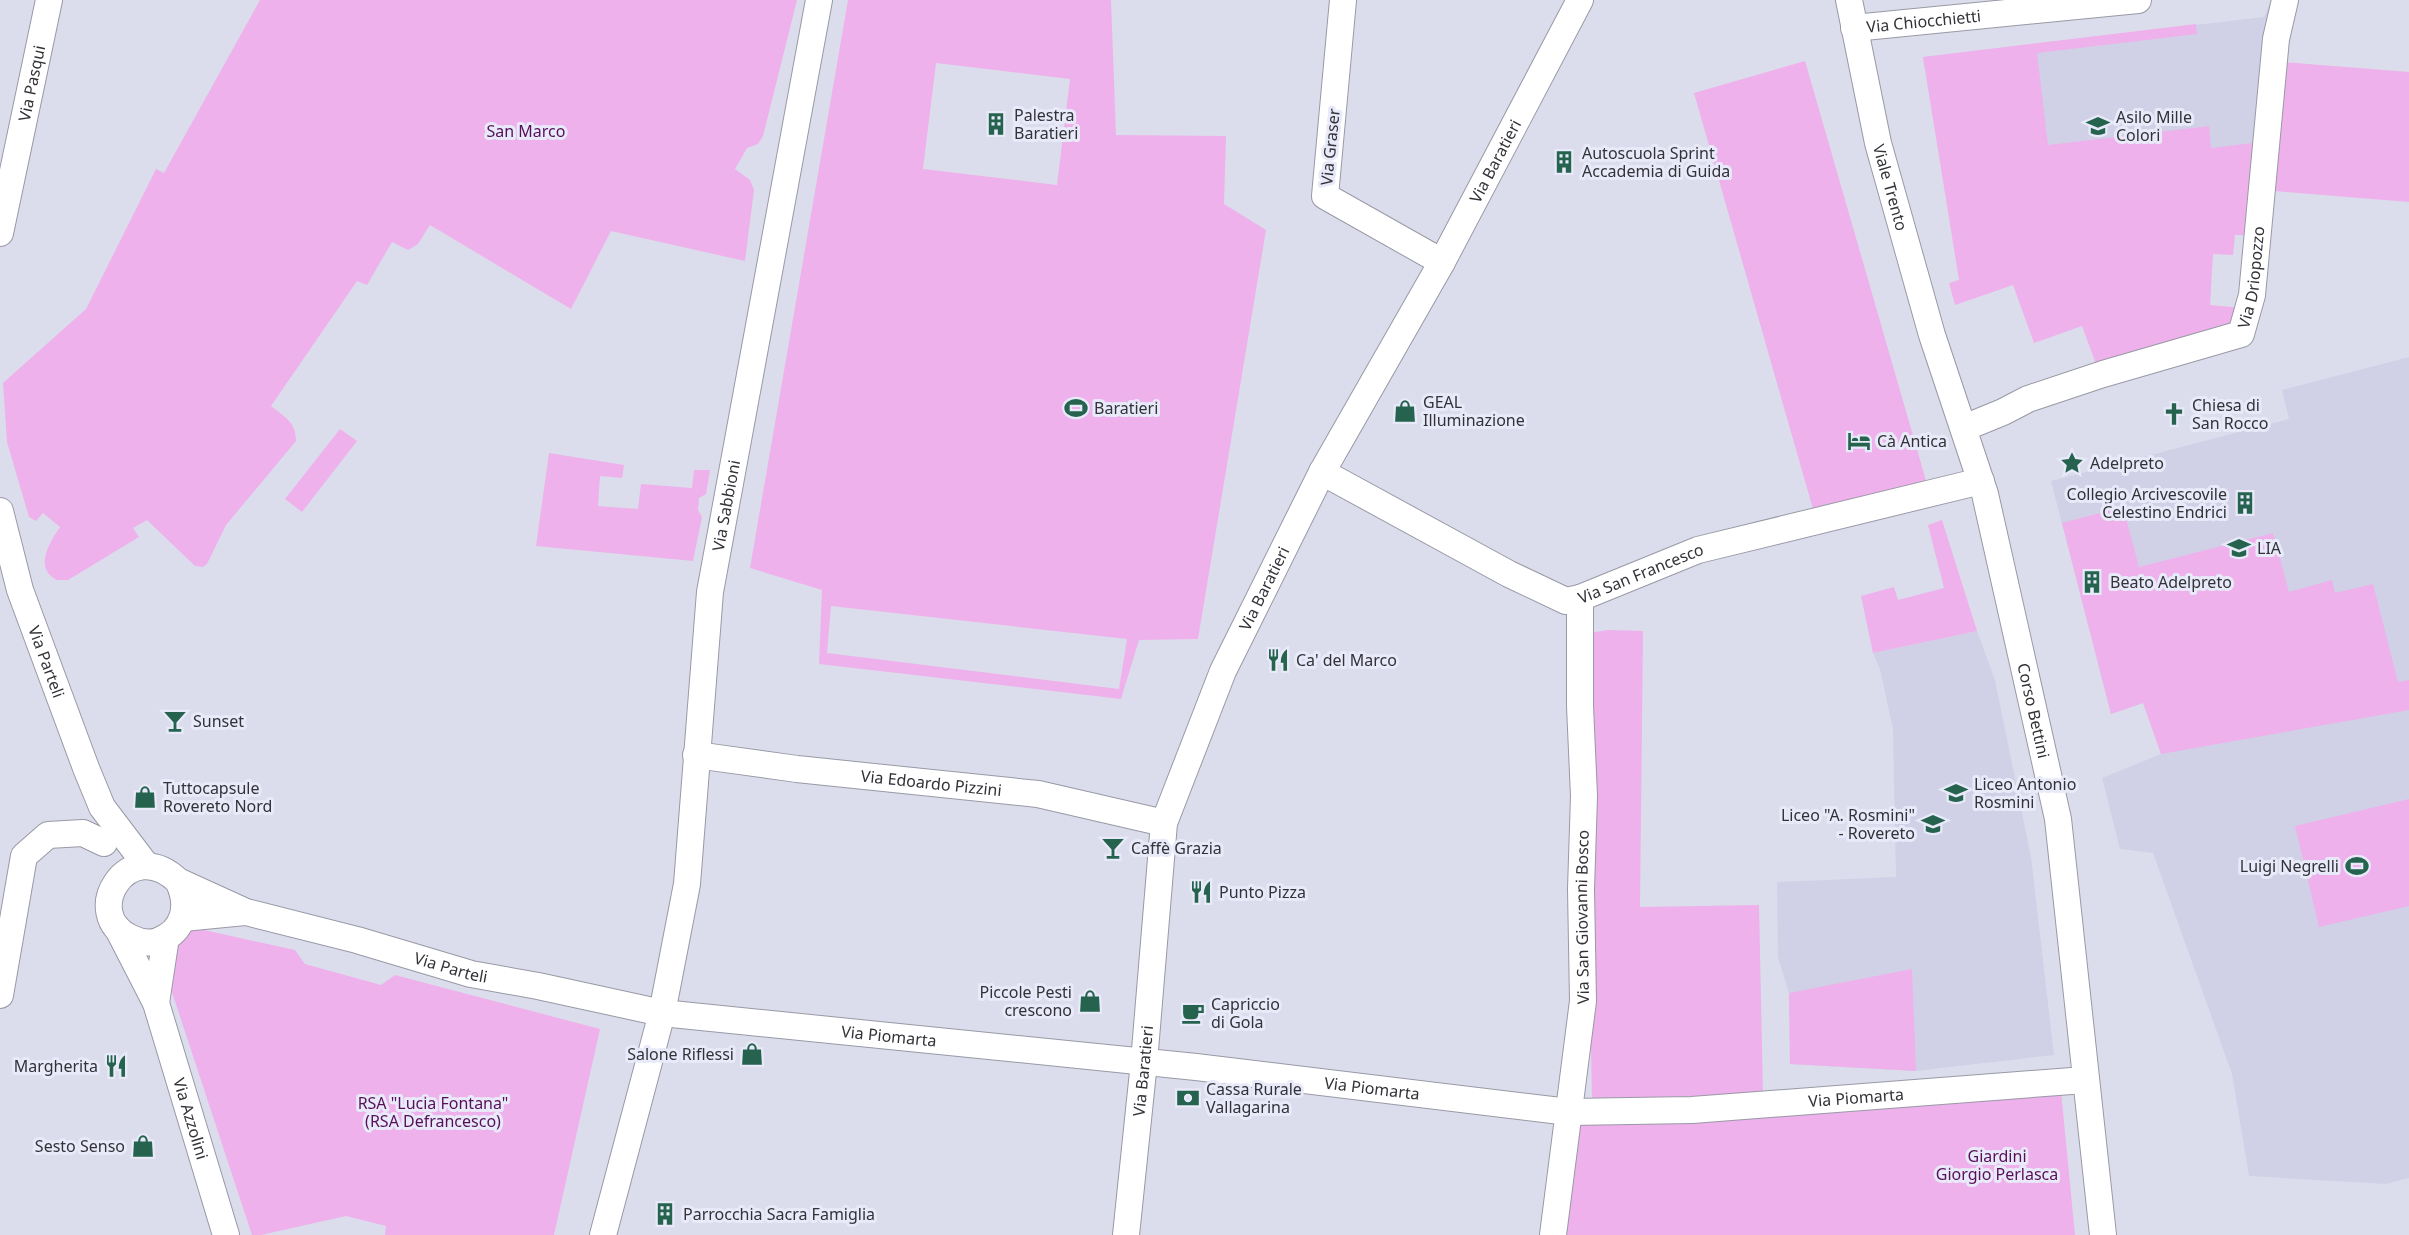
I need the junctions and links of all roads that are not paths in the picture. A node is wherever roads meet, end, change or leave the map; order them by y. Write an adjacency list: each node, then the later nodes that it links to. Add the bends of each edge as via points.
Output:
1 (49, 0): 9 (street, Via Pasqui)
2 (819, 0): 18 (street, Via Sabbioni, via 710,592)
3 (1343, 0): 11 (street, Via Graser, via 1325,196)
4 (1580, 0): 11 (street, Via Baratieri)
5 (1849, 0): 8 (street, Viale Trento)
6 (2138, 0): 8 (street, Via Chiocchietti)
7 (2286, 0): 13 (street, Via Driopozzo, via 2276,39 2252,295 2241,334 2028,399)
8 (1854, 28): 12 (street, Viale Trento, via 1878,143)
9 (7, 170): 10 (street)
10 (0, 233)
11 (1442, 262): 14 (street, Via Baratieri)
12 (1945, 372): 13 (street, Corso Bettini)
13 (1964, 428): 15 (street, Corso Bettini)
14 (1322, 472): 17 (street, Via San Francesco, via 1509,574 1566,601); 20 (street, Via Baratieri, via 1223,671)
15 (1981, 481): 17 (street, Via San Francesco, via 1698,550); 33 (street, Corso Bettini, via 2061,834)
16 (0, 511): 19 (street, Via Parteli, via 20,590)
17 (1580, 598): 34 (street, Via San Giovanni Bosco, via 1583,1001)
18 (696, 755): 20 (street, Via Edoardo Pizzini, via 1038,794); 31 (street, Via Sabbioni, via 687,884)
19 (102, 807): 21 (street, Via Parteli); 22 (street, Via Parteli)
20 (1164, 823): 32 (street, Via Baratieri)
21 (104, 843): 24 (street, Via Parteli); 29 (street, via 83,833 48,835 24,856)
22 (146, 865): 23 (street, Via Parteli, via 169,872); 24 (street, via 123,874)
23 (178, 881): 25 (street, Via Parteli); 26 (street, via 186,905)
24 (110, 894): 27 (street, Via Parteli, via 111,918)
25 (246, 912): 26 (street, Via Parteli); 31 (street, Via Parteli, via 471,974)
26 (183, 918): 28 (street)
27 (118, 929): 28 (street, via 141,942); 30 (street, Via Azzolini)
28 (166, 938): 30 (street, Via Azzolini)
29 (0, 995)
30 (156, 1003): 35 (street, Via Azzolini)
31 (662, 1013): 32 (street, Via Piomarta); 36 (street, Via Sabbioni)
32 (1144, 1062): 34 (street, Via Piomarta); 37 (street, Via Baratieri)
33 (2085, 1080): 34 (street, Via Piomarta, via 1692,1110); 39 (street, Corso Bettini)
34 (1569, 1112): 38 (street, Via San Giovanni Bosco)
35 (226, 1235)
36 (603, 1235)
37 (1126, 1235)
38 (1553, 1235)
39 (2103, 1235)

